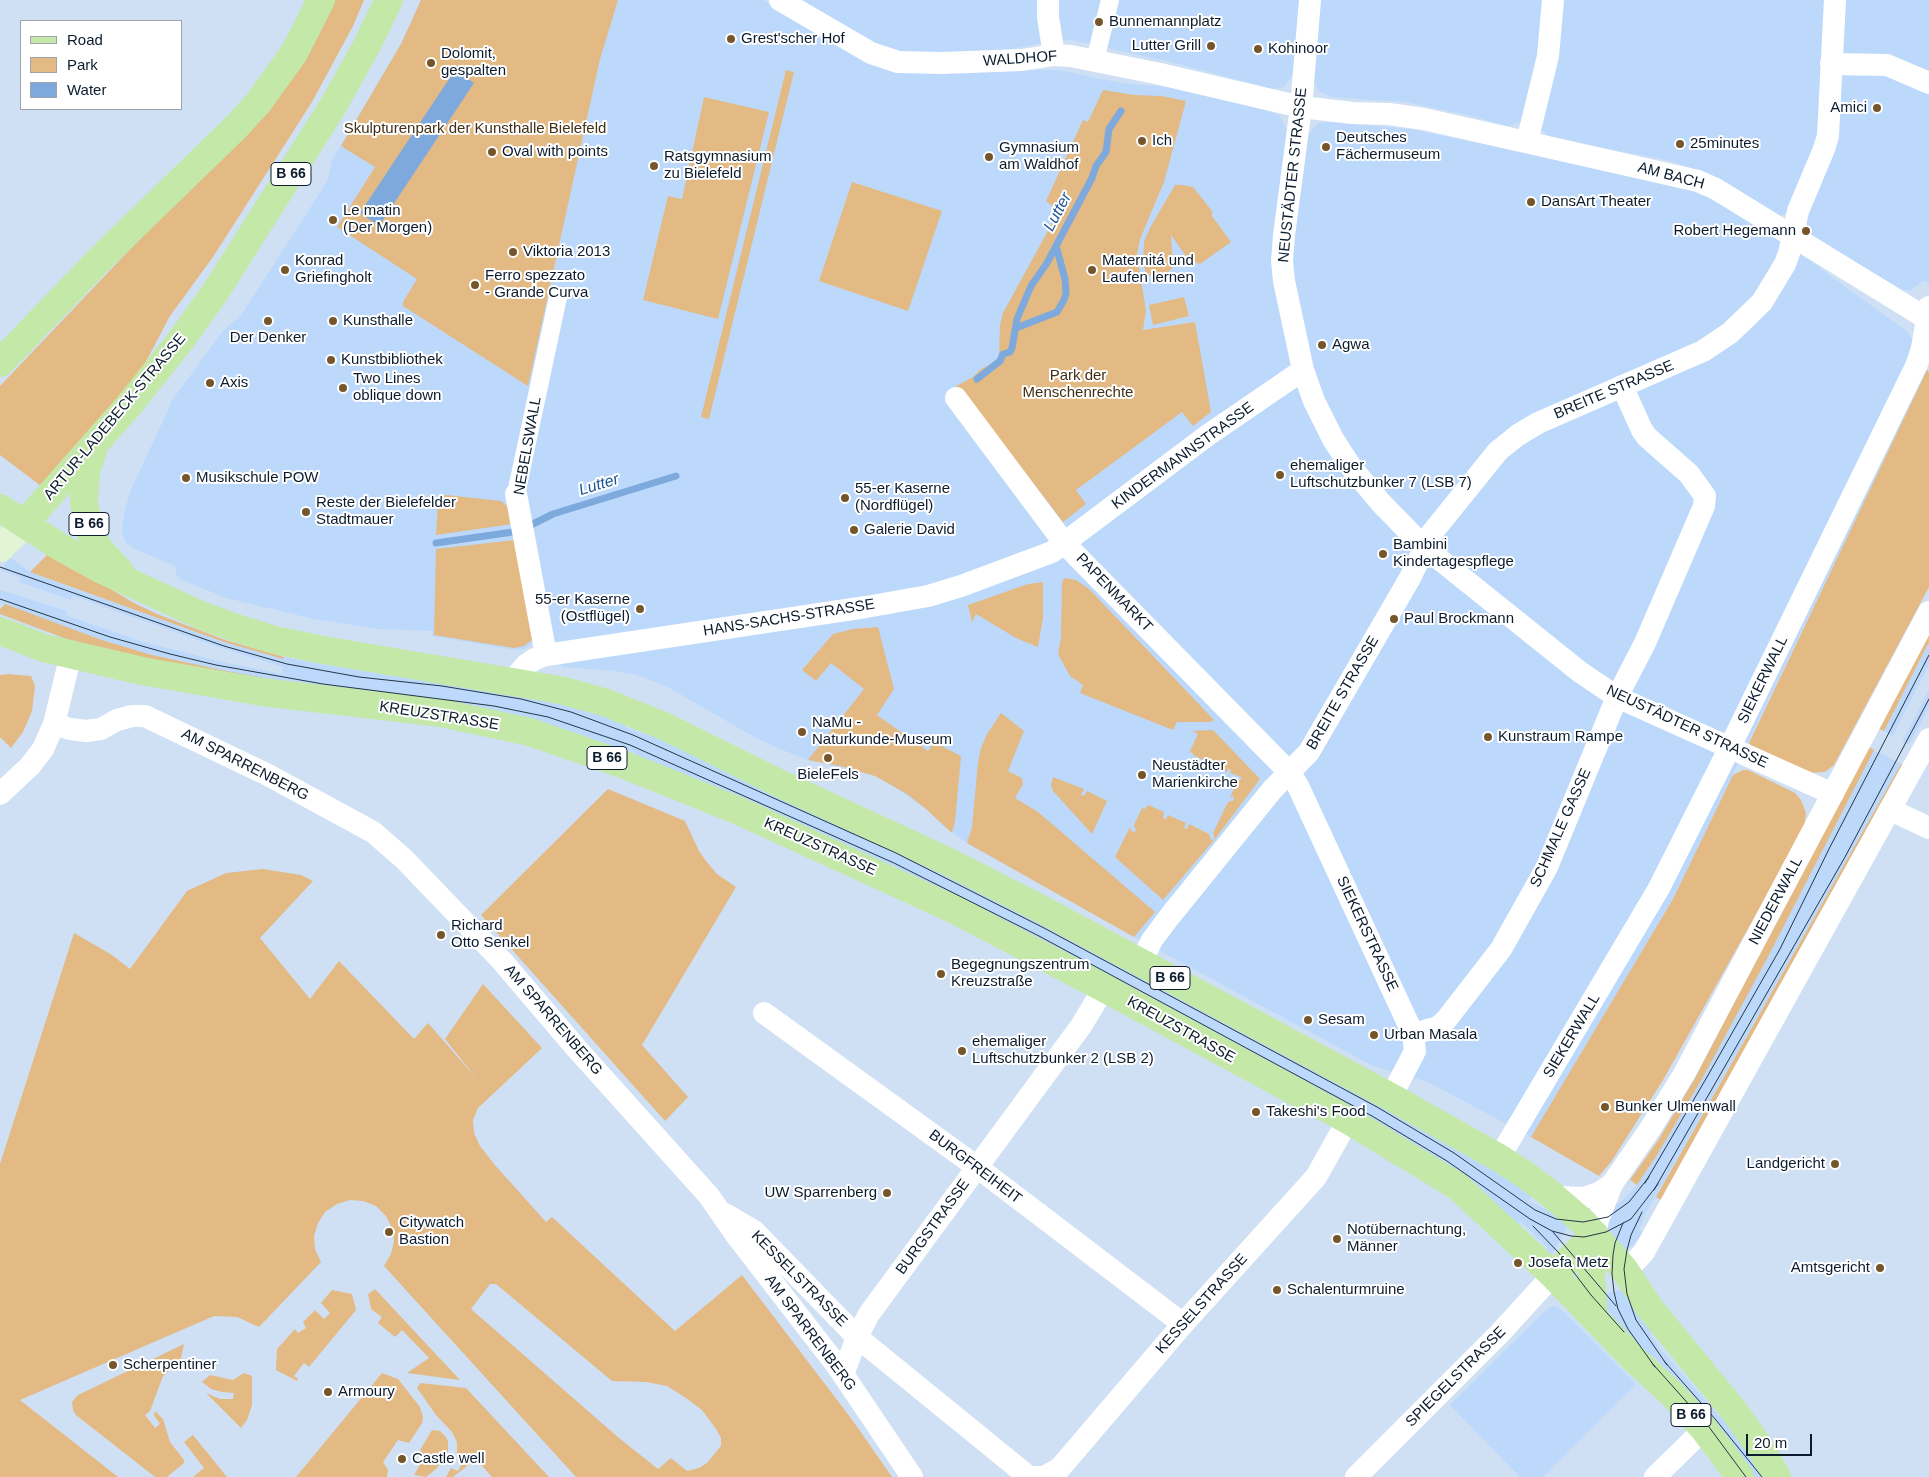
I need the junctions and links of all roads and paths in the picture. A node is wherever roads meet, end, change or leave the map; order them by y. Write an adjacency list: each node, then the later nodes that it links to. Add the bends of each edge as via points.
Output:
1 (321, 0): 18 (main road, via 294,53 258,103)
2 (389, 0): 22 (main road, ARTUR-LADEBECK-STRASSE / B 66, via 333,106 216,291 181,340)
3 (1048, 0): 9 (street)
4 (1110, 0): 10 (street)
5 (1310, 0): 13 (street, NEUSTÄDTER STRASSE)
6 (1553, 0): 14 (street, via 1548,56)
7 (1835, 0): 11 (street, BREITE STRASSE)
8 (787, 2): 9 (street, WALDHOF, via 871,53 898,62 942,64)
9 (1054, 55): 10 (street, WALDHOF)
10 (1095, 60): 13 (street, WALDHOF)
11 (1831, 64): 12 (street, via 1887,65); 15 (street, BREITE STRASSE, via 1828,136 1798,211)
12 (1929, 83)
13 (1301, 107): 14 (street, AM BACH, via 1406,116); 19 (street, NEUSTÄDTER STRASSE, via 1282,261)
14 (1527, 142): 15 (street, AM BACH, via 1698,181 1716,188)
15 (1793, 237): 17 (street, AM BACH); 20 (street, BREITE STRASSE, via 1785,264 1762,302 1730,334 1704,350)
16 (558, 297): 23 (street, NEBELSWALL)
17 (1928, 316): 40 (street, SIEKERWALL, via 1917,364)
18 (0, 363)
19 (1303, 370): 26 (street, KINDERMANNSTRASSE, via 1208,435); 27 (street, NEUSTÄDTER STRASSE, via 1314,401 1350,467)
20 (1622, 386): 27 (street, BREITE STRASSE, via 1518,434 1498,451 1436,524); 37 (street, SCHMALE GASSE, via 1647,437 1689,474 1704,496 1704,506 1645,643)
21 (956, 398): 26 (street, PAPENMARKT)
22 (96, 443): 25 (main road, ARTUR-LADEBECK-STRASSE / B 66); 29 (main road, B 66, via 85,483 84,503 90,532 108,560)
23 (516, 494): 35 (street, NEBELSWALL)
24 (0, 508): 25 (main road)
25 (24, 524): 28 (main road); 29 (main road, B 66)
26 (1066, 544): 35 (street, HANS-SACHS-STRASSE, via 1052,552 928,596); 41 (street, PAPENMARKT)
27 (1424, 547): 37 (street, NEUSTÄDTER STRASSE, via 1580,672); 41 (street, BREITE STRASSE, via 1410,578 1309,752)
28 (0, 548)
29 (139, 588): 36 (main road, B 66, via 203,616 275,640)
30 (1929, 612): 43 (street, NIEDERWALL)
31 (0, 631): 32 (main road, KREUZSTRASSE / B 66)
32 (44, 648): 33 (main road, B 66); 34 (main road, KREUZSTRASSE / B 66)
33 (0, 650)
34 (71, 654): 38 (street); 47 (main road, KREUZSTRASSE / B 66, via 142,672 228,687 442,713 530,732 622,764 795,836 955,910)
35 (546, 655): 36 (street, HANS-SACHS-STRASSE, via 526,665)
36 (512, 681): 46 (main road, B 66, via 581,695 679,732 783,785 949,862)
37 (1617, 697): 40 (street, NEUSTÄDTER STRASSE); 49 (street, SCHMALE GASSE, via 1547,867 1506,941 1446,1020 1438,1027)
38 (54, 724): 42 (street, via 43,749 30,766); 56 (street, AM SPARRENBERG, via 70,729 101,730 117,720 145,716 268,775 373,832 404,859 502,961 710,1196)
39 (1929, 739): 44 (street)
40 (1730, 749): 43 (street, NEUSTÄDTER STRASSE); 52 (street, SIEKERWALL, via 1650,905)
41 (1290, 773): 46 (street, BREITE STRASSE, via 1272,790 1170,916); 49 (street, SIEKERSTRASSE)
42 (0, 794)
43 (1833, 794): 54 (street, NIEDERWALL, via 1684,1074)
44 (1891, 810): 45 (street); 58 (street)
45 (1929, 828)
46 (1140, 962): 50 (main road, B 66)
47 (1104, 988): 51 (main road, KREUZSTRASSE / B 66); 53 (street, BURGSTRASSE, via 1081,1026)
48 (764, 1013): 53 (street, BURGFREIHEIT)
49 (1413, 1034): 50 (street, SIEKERSTRASSE, via 1415,1051)
50 (1391, 1097): 52 (main road, B 66)
51 (1348, 1120): 60 (main road, KREUZSTRASSE / B 66, via 1457,1186); 63 (street, KESSELSTRASSE, via 1316,1177)
52 (1499, 1158): 55 (main road, B 66)
53 (977, 1167): 63 (street, BURGFREIHEIT); 65 (street, BURGSTRASSE, via 868,1314)
54 (1612, 1184): 55 (street, NIEDERWALL, via 1584,1198 1559,1197); 57 (street, NIEDERWALL)
55 (1547, 1191): 57 (main road, B 66)
56 (719, 1211): 65 (street, KESSELSTRASSE, via 754,1231); 66 (street, AM SPARRENBERG)
57 (1595, 1235): 59 (main road, B 66); 60 (main road); 61 (main road)
58 (1649, 1241): 59 (street, via 1637,1260); 64 (street, via 1644,1261 1648,1291)
59 (1624, 1269): 61 (main road); 64 (main road, B 66)
60 (1553, 1275): 61 (main road); 62 (main road, B 66); 70 (street, SPIEGELSTRASSE, via 1500,1333)
61 (1591, 1277): 62 (main road)
62 (1594, 1318): 67 (main road, B 66)
63 (1183, 1324): 69 (street, KESSELSTRASSE, via 1060,1468)
64 (1670, 1333): 73 (main road, B 66, via 1734,1412)
65 (857, 1337): 66 (street, BURGSTRASSE); 69 (street, KESSELSTRASSE, via 1029,1477)
66 (843, 1375): 68 (street, AM SPARRENBERG)
67 (1704, 1429): 71 (street); 72 (main road, B 66)
68 (912, 1477)
69 (1042, 1477)
70 (1356, 1477)
71 (1655, 1477)
72 (1740, 1477)
73 (1777, 1477)

